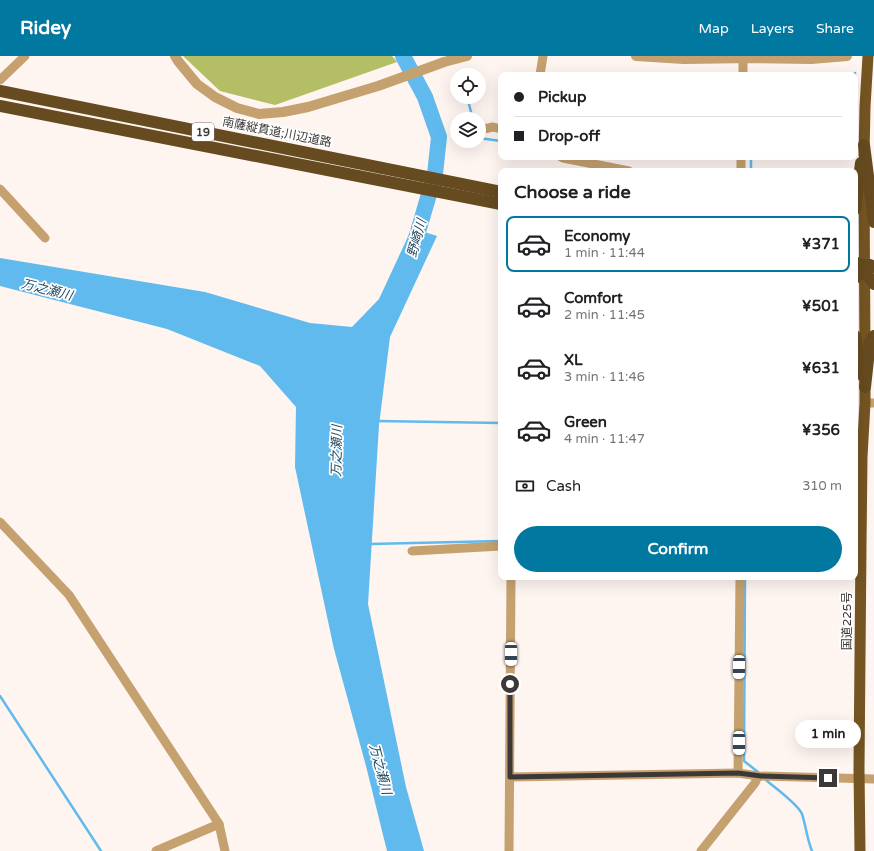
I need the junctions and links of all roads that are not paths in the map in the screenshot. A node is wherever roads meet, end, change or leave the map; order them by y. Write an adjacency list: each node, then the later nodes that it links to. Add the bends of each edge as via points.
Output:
1 (25, 56): 12 (street)
2 (175, 56): 3 (street, via 197,84 237,108 259,114 308,107)
3 (467, 56)
4 (543, 56): 10 (street)
5 (636, 56): 8 (street, via 684,59)
6 (847, 56): 9 (street)
7 (868, 56): 17 (highway, 国道225号)
8 (743, 57): 9 (street); 11 (street)
9 (811, 57)
10 (540, 72)
11 (743, 72)
12 (0, 80)
13 (0, 91): 22 (highway, 南薩縦貫道;川辺道路 / 19, via 406,173)
14 (0, 106): 22 (highway, 南薩縦貫道;川辺道路 / 19, via 403,185)
15 (486, 128): 16 (street)
16 (498, 128)
17 (864, 145): 20 (highway); 25 (highway); 27 (highway, 国道225号)
18 (576, 160): 19 (street)
19 (614, 168)
20 (858, 188)
21 (0, 189): 26 (street)
22 (460, 190): 23 (highway, 南薩縦貫道;川辺道路 / 19); 24 (highway, 南薩縦貫道;川辺道路 / 19)
23 (498, 192)
24 (498, 203)
25 (874, 222)
26 (45, 238)
27 (864, 269): 28 (highway); 31 (highway, 国道225号)
28 (874, 284)
29 (874, 336): 31 (highway, via 870,342)
30 (858, 351): 31 (highway)
31 (865, 387): 32 (highway, 国道225号)
32 (870, 403): 35 (highway, 国道225号, via 862,457)
33 (0, 522): 44 (street, via 69,595)
34 (498, 546): 36 (street)
35 (858, 546): 42 (highway, 国道225号)
36 (412, 552)
37 (511, 580): 41 (street)
38 (740, 580): 39 (street)
39 (738, 773): 40 (street); 41 (street)
40 (761, 776): 42 (street); 48 (street)
41 (510, 777): 47 (street)
42 (860, 779): 43 (street); 49 (highway, 国道225号)
43 (874, 779)
44 (219, 824): 45 (street); 46 (street)
45 (156, 851)
46 (225, 851)
47 (509, 851)
48 (701, 851)
49 (860, 851)

